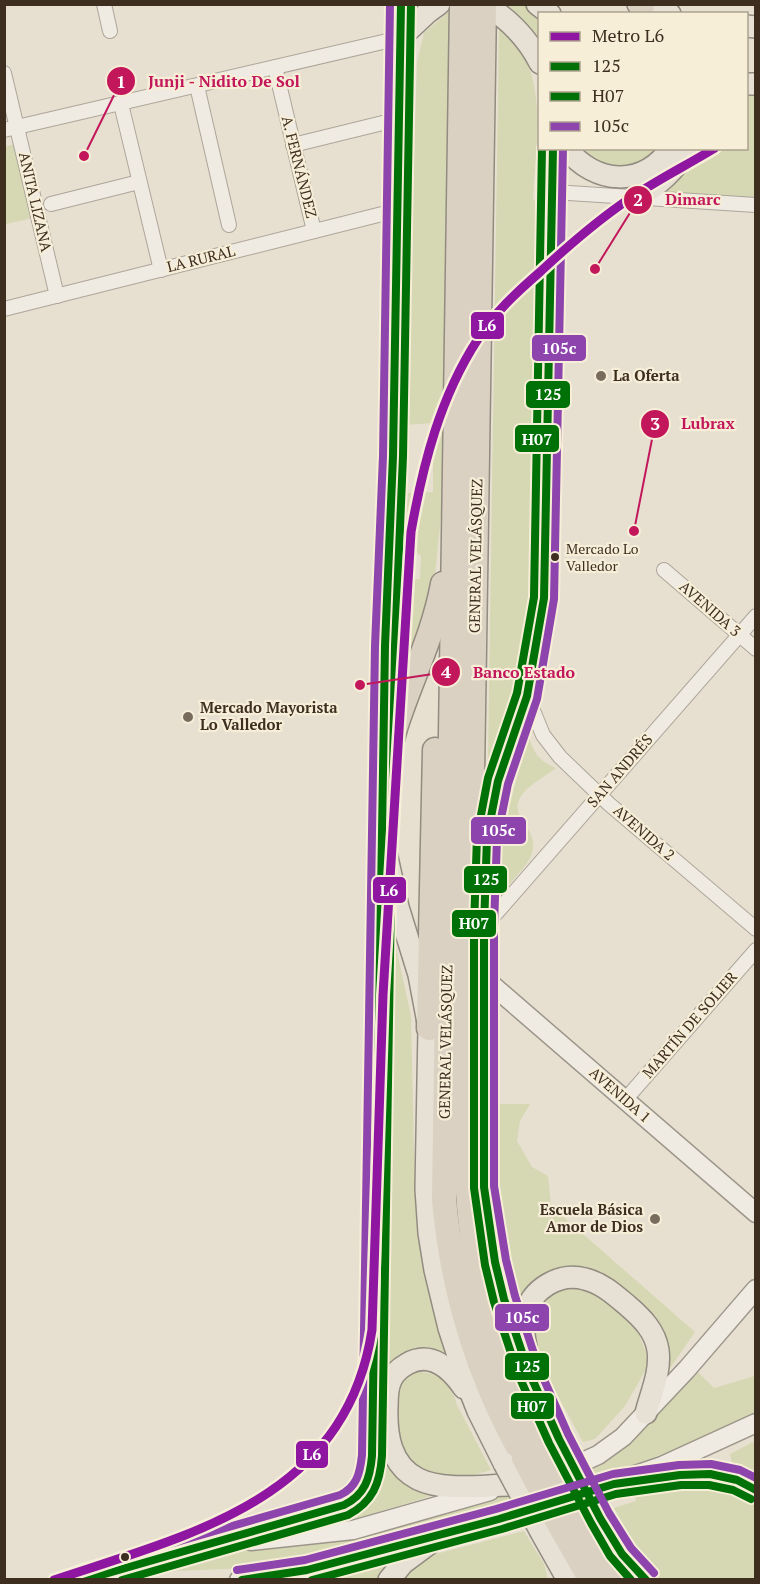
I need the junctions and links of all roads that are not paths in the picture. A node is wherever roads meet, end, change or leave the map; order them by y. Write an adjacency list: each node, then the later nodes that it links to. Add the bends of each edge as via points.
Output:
1 (104, 4): 8 (street)
2 (401, 4): 9 (main road)
3 (440, 4): 9 (main road)
4 (484, 4): 10 (main road, via 520,33); 35 (highway, GENERAL VELÁSQUEZ)
5 (640, 5): 6 (main road)
6 (663, 12)
7 (462, 14): 33 (highway, GENERAL VELÁSQUEZ)
8 (110, 31)
9 (400, 38): 11 (street); 15 (main road)
10 (538, 60)
11 (275, 68): 13 (street); 17 (street, A. FERNÁNDEZ)
12 (4, 73): 16 (street, ANITA LIZANA)
13 (197, 86): 14 (street); 28 (street)
14 (121, 104): 16 (street); 22 (street)
15 (399, 119): 17 (street); 27 (main road)
16 (11, 129): 31 (street, ANITA LIZANA)
17 (293, 145): 29 (street, A. FERNÁNDEZ)
18 (553, 150): 23 (main road)
19 (568, 150): 20 (main road, via 590,170 617,177 649,169)
20 (669, 150)
21 (687, 150): 24 (main road, via 666,177)
22 (139, 182): 25 (street); 30 (street)
23 (553, 192): 24 (street); 40 (main road, via 544,598)
24 (637, 198): 26 (street)
25 (51, 204)
26 (756, 205)
27 (398, 210): 29 (street, LA RURAL); 41 (main road)
28 (229, 225)
29 (314, 231): 30 (street, LA RURAL)
30 (160, 270): 31 (street, LA RURAL)
31 (57, 296): 32 (street, LA RURAL)
32 (4, 309)
33 (455, 530): 36 (highway); 57 (highway, GENERAL VELÁSQUEZ, via 444,1199 452,1262 469,1333 496,1406)
34 (664, 570): 38 (street, AVENIDA 3)
35 (475, 602): 43 (highway); 57 (highway, GENERAL VELÁSQUEZ, via 466,1162 470,1221 483,1303)
36 (438, 613): 41 (highway, via 397,721); 49 (highway)
37 (756, 616): 38 (street, SAN ANDRÉS)
38 (739, 635): 39 (street, AVENIDA 3); 42 (street, SAN ANDRÉS)
39 (756, 649)
40 (527, 696): 42 (street, AVENIDA 2, via 549,746); 43 (main road, via 498,781)
41 (384, 773): 44 (main road)
42 (599, 795): 45 (street, SAN ANDRÉS); 46 (street, AVENIDA 2)
43 (487, 837): 45 (main road)
44 (383, 839): 49 (main road); 63 (main road, via 369,1478 359,1496 344,1505)
45 (484, 927): 48 (main road)
46 (756, 929)
47 (756, 950): 50 (street, MARTÍN DE SOLIER)
48 (484, 978): 50 (main road, AVENIDA 1); 53 (main road, via 483,1166 488,1226 506,1312)
49 (429, 1029): 54 (main road, via 429,1233 446,1320)
50 (625, 1100): 51 (main road, AVENIDA 1)
51 (756, 1213)
52 (756, 1289): 55 (main road)
53 (539, 1400): 55 (main road, via 525,1343 525,1315 532,1299 545,1286 579,1277 615,1294 653,1334 658,1367); 57 (main road)
54 (477, 1411): 57 (main road); 59 (main road, via 459,1380 446,1367 426,1359 411,1362 399,1369 389,1383 386,1418 394,1454 409,1473 428,1483)
55 (646, 1413): 59 (main road, via 598,1455 561,1472)
56 (756, 1423): 58 (main road)
57 (533, 1455): 61 (highway, GENERAL VELÁSQUEZ, bridge); 61 (main road, bridge)
58 (614, 1484): 60 (main road, via 710,1474 737,1480); 62 (main road)
59 (513, 1485): 63 (main road, via 353,1530)
60 (756, 1490)
61 (566, 1528): 64 (main road); 69 (main road); 70 (main road); 71 (highway, GENERAL VELÁSQUEZ); 72 (highway, GENERAL VELÁSQUEZ)
62 (442, 1534): 65 (main road); 68 (main road, via 407,1559)
63 (207, 1545): 66 (main road)
64 (617, 1547): 73 (main road); 74 (main road)
65 (265, 1578): 67 (main road)
66 (82, 1580)
67 (239, 1580)
68 (389, 1580)
69 (556, 1580)
70 (568, 1580)
71 (591, 1580)
72 (614, 1580)
73 (635, 1580)
74 (646, 1580)

